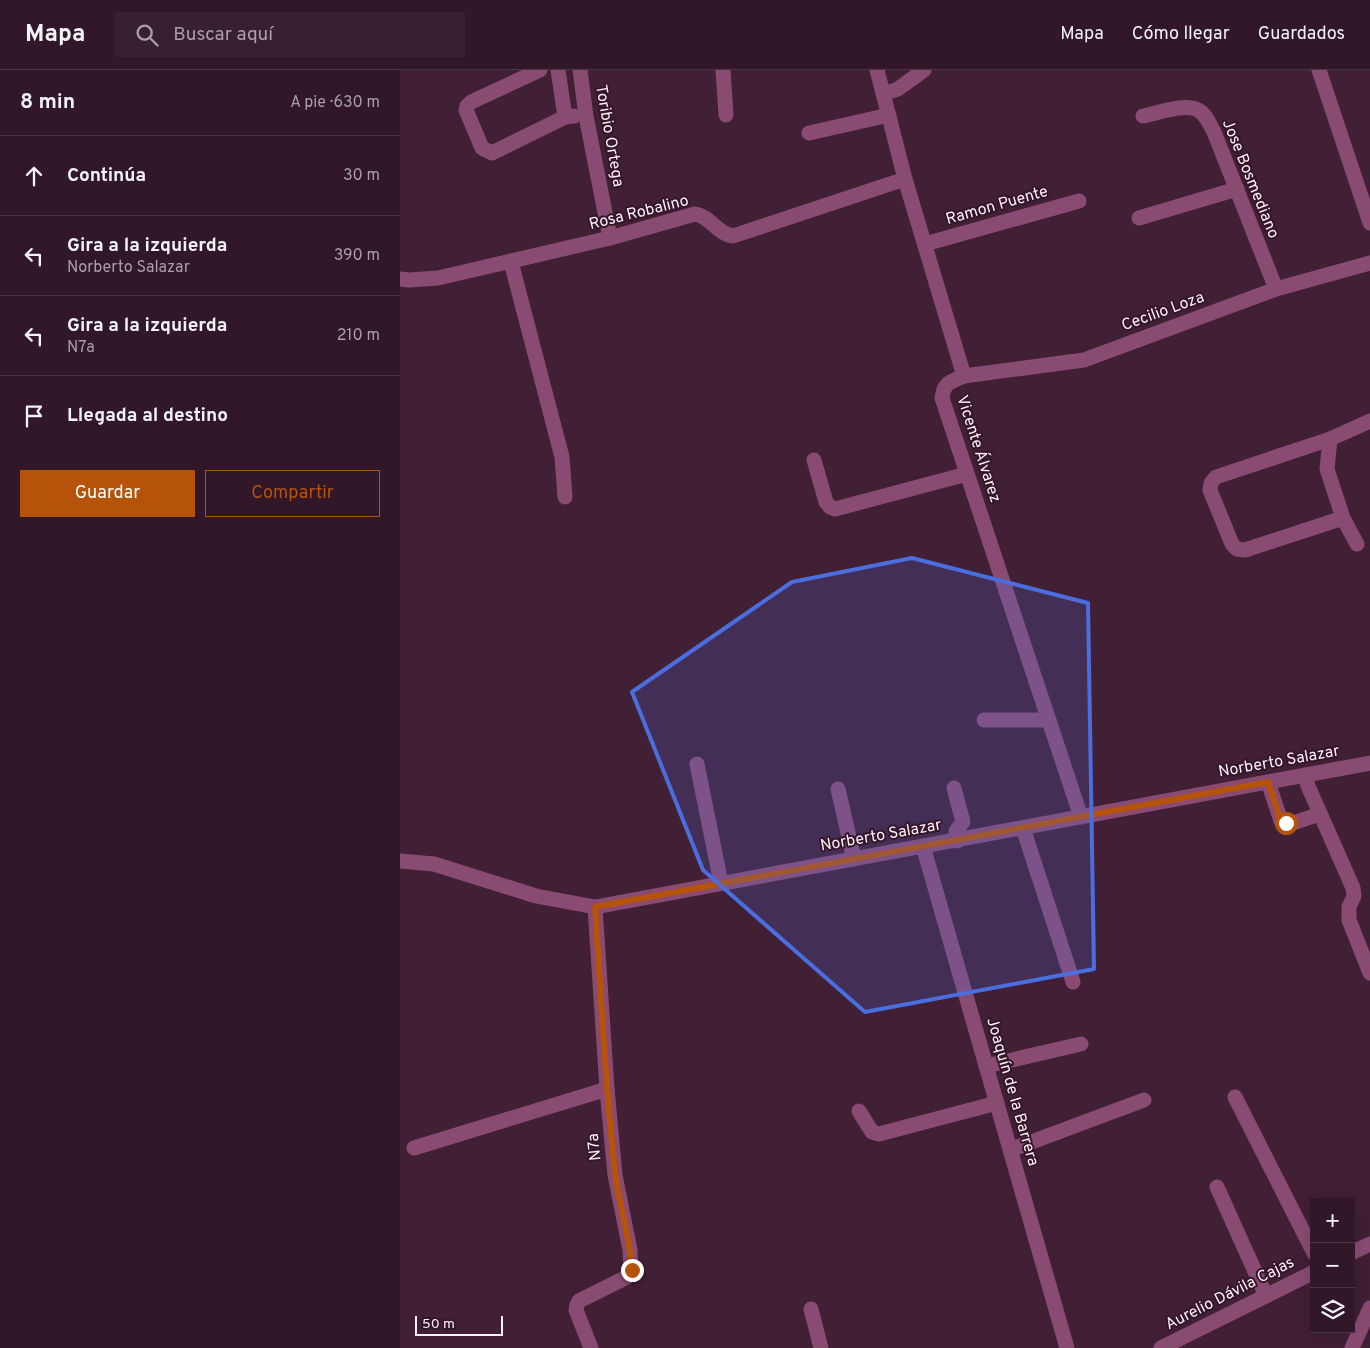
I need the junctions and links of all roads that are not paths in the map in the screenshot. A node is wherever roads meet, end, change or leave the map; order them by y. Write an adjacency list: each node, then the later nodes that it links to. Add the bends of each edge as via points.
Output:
1 (540, 70): 13 (street, via 467,106 482,148 492,153)
2 (558, 70): 13 (street)
3 (580, 70): 11 (street, Toribio Ortega)
4 (724, 70): 9 (street)
5 (878, 70): 8 (street, Vicente Álvarez)
6 (924, 70): 8 (street, via 898,89)
7 (1319, 70): 19 (street)
8 (883, 94): 10 (street, Vicente Álvarez)
9 (726, 114)
10 (889, 115): 14 (street); 15 (street, Vicente Álvarez)
11 (586, 116): 13 (street); 20 (street, Toribio Ortega)
12 (1144, 116): 16 (street, Jose Bosmediano, via 1188,106 1199,110 1214,132)
13 (565, 117)
14 (809, 133)
15 (905, 179): 20 (street, Rosa Robalino, via 733,236 695,214); 21 (street, Vicente Álvarez)
16 (1237, 189): 18 (street); 25 (street, Jose Bosmediano)
17 (1079, 201): 21 (street, Ramon Puente)
18 (1139, 218)
19 (1370, 223)
20 (610, 238): 22 (street, Rosa Robalino)
21 (926, 244): 26 (street, Vicente Álvarez)
22 (511, 262): 24 (street, Rosa Robalino, via 438,278); 31 (street, via 562,457)
23 (1370, 263): 25 (street, Cecilio Loza)
24 (400, 279)
25 (1276, 289): 26 (street, Cecilio Loza, via 1084,360)
26 (964, 376): 30 (street, Vicente Álvarez, via 947,384 942,398)
27 (1370, 420): 28 (street)
28 (1330, 439): 32 (street, via 1327,469); 32 (street, via 1216,477 1210,490 1237,549 1245,550)
29 (814, 460): 30 (street, via 826,502 835,508)
30 (967, 474): 35 (street, Vicente Álvarez)
31 (565, 497)
32 (1342, 518): 33 (street)
33 (1357, 544)
34 (984, 720): 35 (street)
35 (1049, 720): 43 (street, Vicente Álvarez)
36 (1370, 763): 38 (street, Norberto Salazar)
37 (697, 764): 49 (street)
38 (1305, 775): 39 (street, Norberto Salazar); 42 (street)
39 (1268, 782): 42 (street, via 1281,821 1290,824); 43 (street, Norberto Salazar)
40 (954, 788): 45 (street, via 962,822 956,830)
41 (838, 789): 47 (street)
42 (1320, 814): 51 (street, via 1353,888 1349,920)
43 (1081, 817): 44 (street, Norberto Salazar)
44 (1023, 828): 45 (street, Norberto Salazar); 52 (street)
45 (957, 841): 46 (street, Norberto Salazar)
46 (923, 846): 47 (street, Norberto Salazar); 54 (street, Joaquín de la Barrera)
47 (854, 859): 49 (street, Norberto Salazar)
48 (400, 861): 50 (street, Norberto Salazar, via 434,864 536,896)
49 (722, 883): 50 (street, Norberto Salazar)
50 (595, 907): 55 (street, N7a)
51 (1370, 973)
52 (1073, 982)
53 (1082, 1044): 54 (street)
54 (986, 1066): 58 (street, Joaquín de la Barrera)
55 (607, 1089): 60 (street); 70 (street, N7a, via 615,1175 632,1270 627,1277 579,1301 576,1310)
56 (1235, 1097): 64 (street)
57 (1144, 1100): 61 (street)
58 (996, 1103): 59 (street, via 880,1134 872,1132); 61 (street, Joaquín de la Barrera)
59 (859, 1111)
60 (414, 1148)
61 (1010, 1150): 72 (street, Joaquín de la Barrera)
62 (1217, 1187): 67 (street)
63 (1370, 1244): 65 (street)
64 (1310, 1245)
65 (1355, 1251)
66 (1310, 1274): 67 (street, Aurelio Dávila Cajas)
67 (1266, 1296): 73 (street, Aurelio Dávila Cajas)
68 (1370, 1308): 74 (street)
69 (811, 1309): 71 (street)
70 (591, 1348)
71 (822, 1348)
72 (1067, 1348)
73 (1161, 1348)
74 (1352, 1348)

